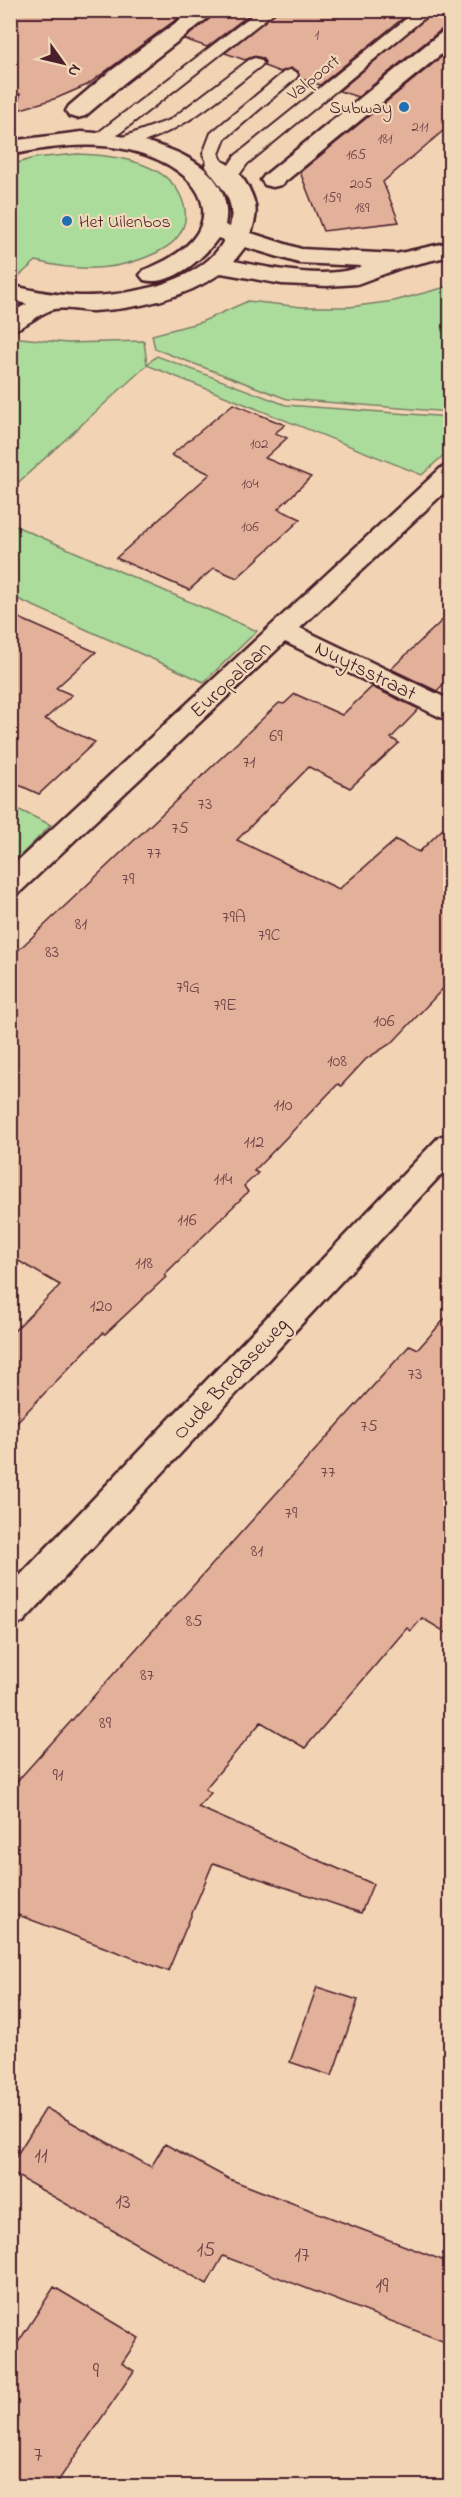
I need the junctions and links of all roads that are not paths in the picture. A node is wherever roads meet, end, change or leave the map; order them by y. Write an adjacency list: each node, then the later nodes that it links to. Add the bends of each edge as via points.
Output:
1 (208, 10): 7 (street)
2 (270, 10): 8 (lane)
3 (427, 10): 11 (lane, Valpoort, via 241,160)
4 (450, 37): 12 (street)
5 (255, 63): 9 (lane, via 176,123)
6 (290, 75): 11 (lane, via 217,137 211,154)
7 (77, 111)
8 (100, 139): 9 (street); 10 (street)
9 (126, 142): 13 (street, via 169,156 205,182 214,197)
10 (10, 148)
11 (222, 171): 14 (street, via 243,203 244,219)
12 (273, 180)
13 (213, 229): 14 (street); 18 (street, via 188,258 161,272 119,284 53,285)
14 (238, 238): 16 (street, via 299,256); 17 (street)
15 (450, 249): 16 (street)
16 (396, 261): 17 (street, via 357,277 327,279 282,277)
17 (218, 265): 19 (street, via 192,280 125,299 99,303)
18 (13, 296): 19 (street)
19 (49, 301): 20 (street)
20 (10, 324)
21 (450, 473): 22 (street, Europalaan)
22 (282, 630): 23 (street, Nuytsstraat); 24 (street, Europalaan)
23 (450, 711)
24 (10, 885)
25 (450, 1145): 26 (street, Oude Bredaseweg)
26 (10, 1611)

